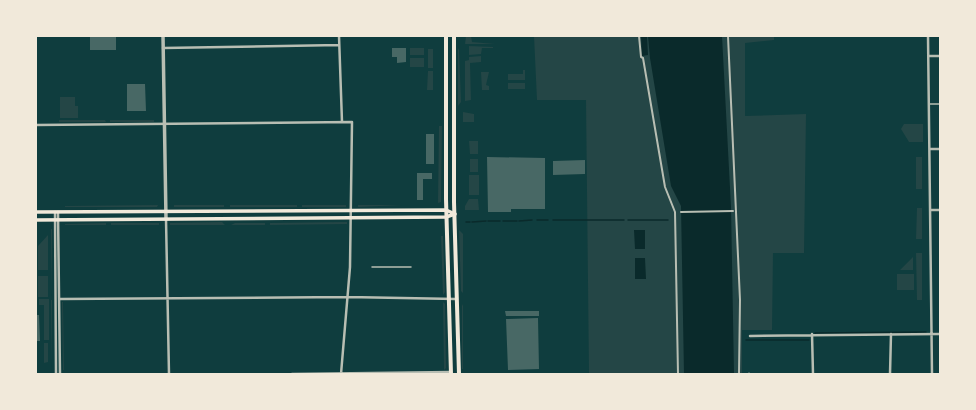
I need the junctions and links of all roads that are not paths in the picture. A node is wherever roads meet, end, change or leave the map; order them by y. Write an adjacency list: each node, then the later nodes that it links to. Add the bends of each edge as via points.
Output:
1 (163, 36): 9 (street)
2 (339, 36): 8 (street)
3 (446, 36): 12 (main road)
4 (454, 36): 13 (main road)
5 (639, 36): 57 (street, via 665,187 675,212)
6 (728, 36): 58 (street, via 740,300)
7 (928, 36): 10 (street)
8 (339, 45): 9 (street); 16 (street)
9 (163, 48): 18 (street)
10 (928, 56): 11 (street); 14 (street)
11 (940, 56)
12 (446, 84): 13 (main road); 22 (main road)
13 (453, 84): 31 (main road)
14 (929, 104): 15 (lane); 19 (street)
15 (940, 104)
16 (342, 122): 18 (street); 25 (street, via 352,122)
17 (36, 125): 18 (street)
18 (164, 125): 29 (street)
19 (930, 149): 20 (street); 23 (street)
20 (940, 149)
21 (435, 210): 22 (main road); 25 (main road); 32 (main road, via 438,214)
22 (446, 210): 31 (main road); 33 (main road)
23 (930, 210): 24 (street); 47 (street)
24 (940, 210)
25 (350, 211): 29 (main road); 34 (street)
26 (733, 211): 30 (street)
27 (36, 212): 28 (main road)
28 (56, 212): 29 (main road); 37 (street)
29 (166, 212): 35 (street)
30 (681, 212)
31 (455, 214): 33 (main road); 44 (main road)
32 (436, 217): 33 (main road); 34 (main road)
33 (446, 217): 43 (main road)
34 (350, 218): 35 (main road); 40 (street)
35 (166, 219): 37 (main road); 41 (street)
36 (36, 220): 37 (main road)
37 (57, 220): 42 (street); 51 (street)
38 (411, 267): 39 (lane)
39 (372, 268)
40 (348, 297): 41 (street); 43 (street); 55 (street)
41 (167, 298): 42 (street); 53 (street)
42 (60, 299): 52 (street)
43 (449, 299): 44 (street); 50 (main road)
44 (456, 299): 56 (main road)
45 (812, 334): 46 (street); 49 (street); 59 (street)
46 (891, 334): 47 (street); 60 (street)
47 (931, 334): 48 (street); 61 (street)
48 (940, 334)
49 (750, 336)
50 (451, 373): 55 (street)
51 (56, 374)
52 (60, 374)
53 (169, 374)
54 (292, 374): 55 (street)
55 (342, 374)
56 (459, 374)
57 (678, 374)
58 (739, 374)
59 (813, 374)
60 (890, 374)
61 (932, 374)

